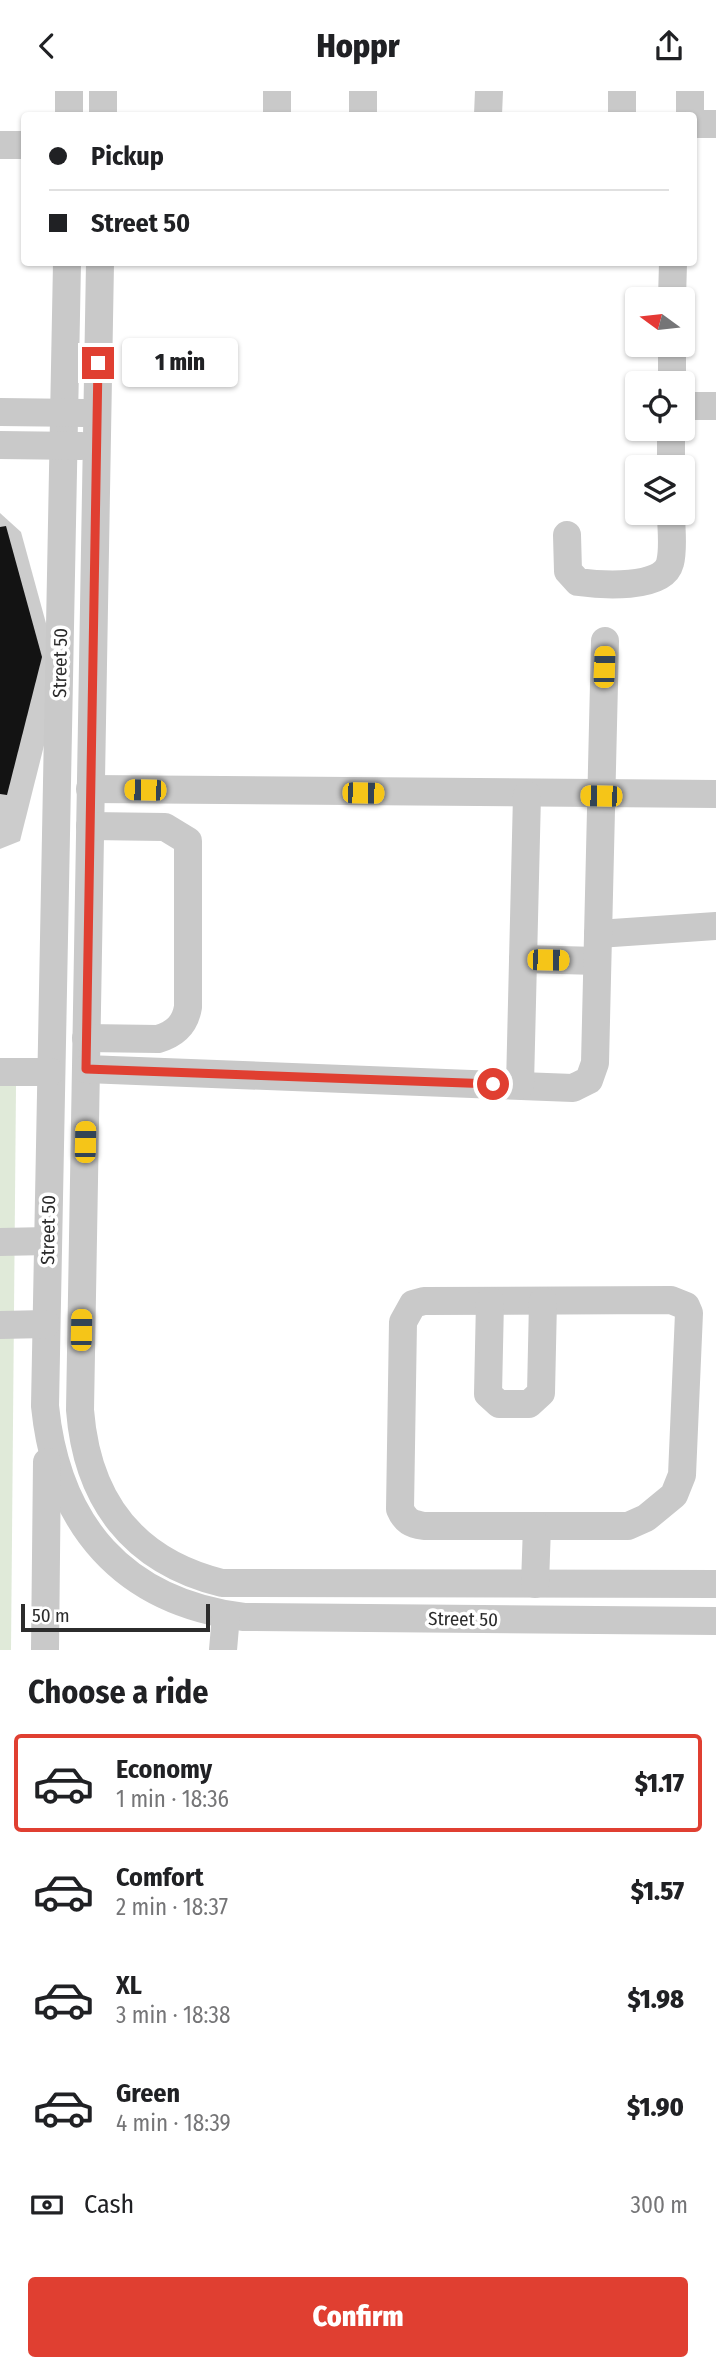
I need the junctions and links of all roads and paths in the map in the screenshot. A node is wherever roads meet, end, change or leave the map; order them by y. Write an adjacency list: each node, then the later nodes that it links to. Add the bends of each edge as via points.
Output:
1 (69, 91): 8 (street)
2 (103, 91): 9 (street)
3 (277, 91): 10 (street)
4 (363, 91): 11 (street)
5 (489, 91): 12 (street)
6 (622, 91): 13 (street)
7 (690, 91): 14 (street)
8 (69, 112)
9 (103, 112)
10 (277, 112)
11 (363, 112)
12 (488, 112)
13 (622, 112)
14 (690, 112)
15 (697, 124): 16 (street)
16 (716, 124)
17 (0, 145): 18 (street)
18 (21, 145)
19 (67, 266): 26 (street, Street 50)
20 (100, 266): 27 (street, Street 50)
21 (673, 266): 22 (street)
22 (672, 287)
23 (695, 406): 24 (street)
24 (716, 406)
25 (0, 412): 26 (street)
26 (65, 413): 27 (street); 29 (street, Street 50)
27 (97, 413): 30 (street, Street 50)
28 (0, 445): 29 (street)
29 (64, 446): 30 (street); 45 (street, Street 50)
30 (96, 447): 34 (street, Street 50)
31 (671, 525): 32 (street, via 670,564 656,580 578,582 568,571)
32 (567, 535)
33 (605, 641): 37 (street)
34 (90, 789): 35 (street); 38 (street, Street 50)
35 (527, 795): 37 (street); 41 (street)
36 (716, 795): 37 (street)
37 (601, 796): 40 (street)
38 (90, 826): 42 (street, Street 50); 42 (street, via 165,827 188,841 188,1007 176,1031 158,1039)
39 (716, 926): 40 (street)
40 (598, 947): 41 (street); 46 (street, via 595,1063 589,1080 573,1088)
41 (523, 959): 46 (street)
42 (86, 1038): 43 (street, Street 50)
43 (86, 1069): 46 (street); 47 (street, Street 50)
44 (0, 1072): 45 (street)
45 (50, 1072): 48 (street, Street 50)
46 (520, 1085)
47 (85, 1115): 48 (street); 59 (street, Street 50, via 80,1410 86,1453 102,1496 146,1549 182,1570 222,1583)
48 (50, 1117): 49 (street, Street 50)
49 (48, 1241): 50 (street); 53 (street, Street 50)
50 (0, 1242)
51 (490, 1301): 52 (street); 52 (street, via 488,1394 499,1404 529,1404 541,1393); 56 (street, via 424,1301 407,1311 403,1322 400,1509 412,1524 424,1526)
52 (543, 1301): 56 (street, via 671,1300 686,1306 689,1326 684,1464 674,1496 628,1526)
53 (46, 1324): 54 (street); 55 (street, Street 50)
54 (0, 1325)
55 (47, 1431): 60 (street, Street 50, via 72,1508 105,1553 126,1573 170,1599); 63 (street)
56 (537, 1526): 57 (street)
57 (535, 1584): 58 (street, Street 50); 59 (street, Street 50)
58 (716, 1584)
59 (301, 1585): 61 (street)
60 (226, 1615): 61 (street, Street 50); 64 (street)
61 (299, 1617): 62 (street, Street 50)
62 (716, 1621)
63 (45, 1650)
64 (223, 1650)

